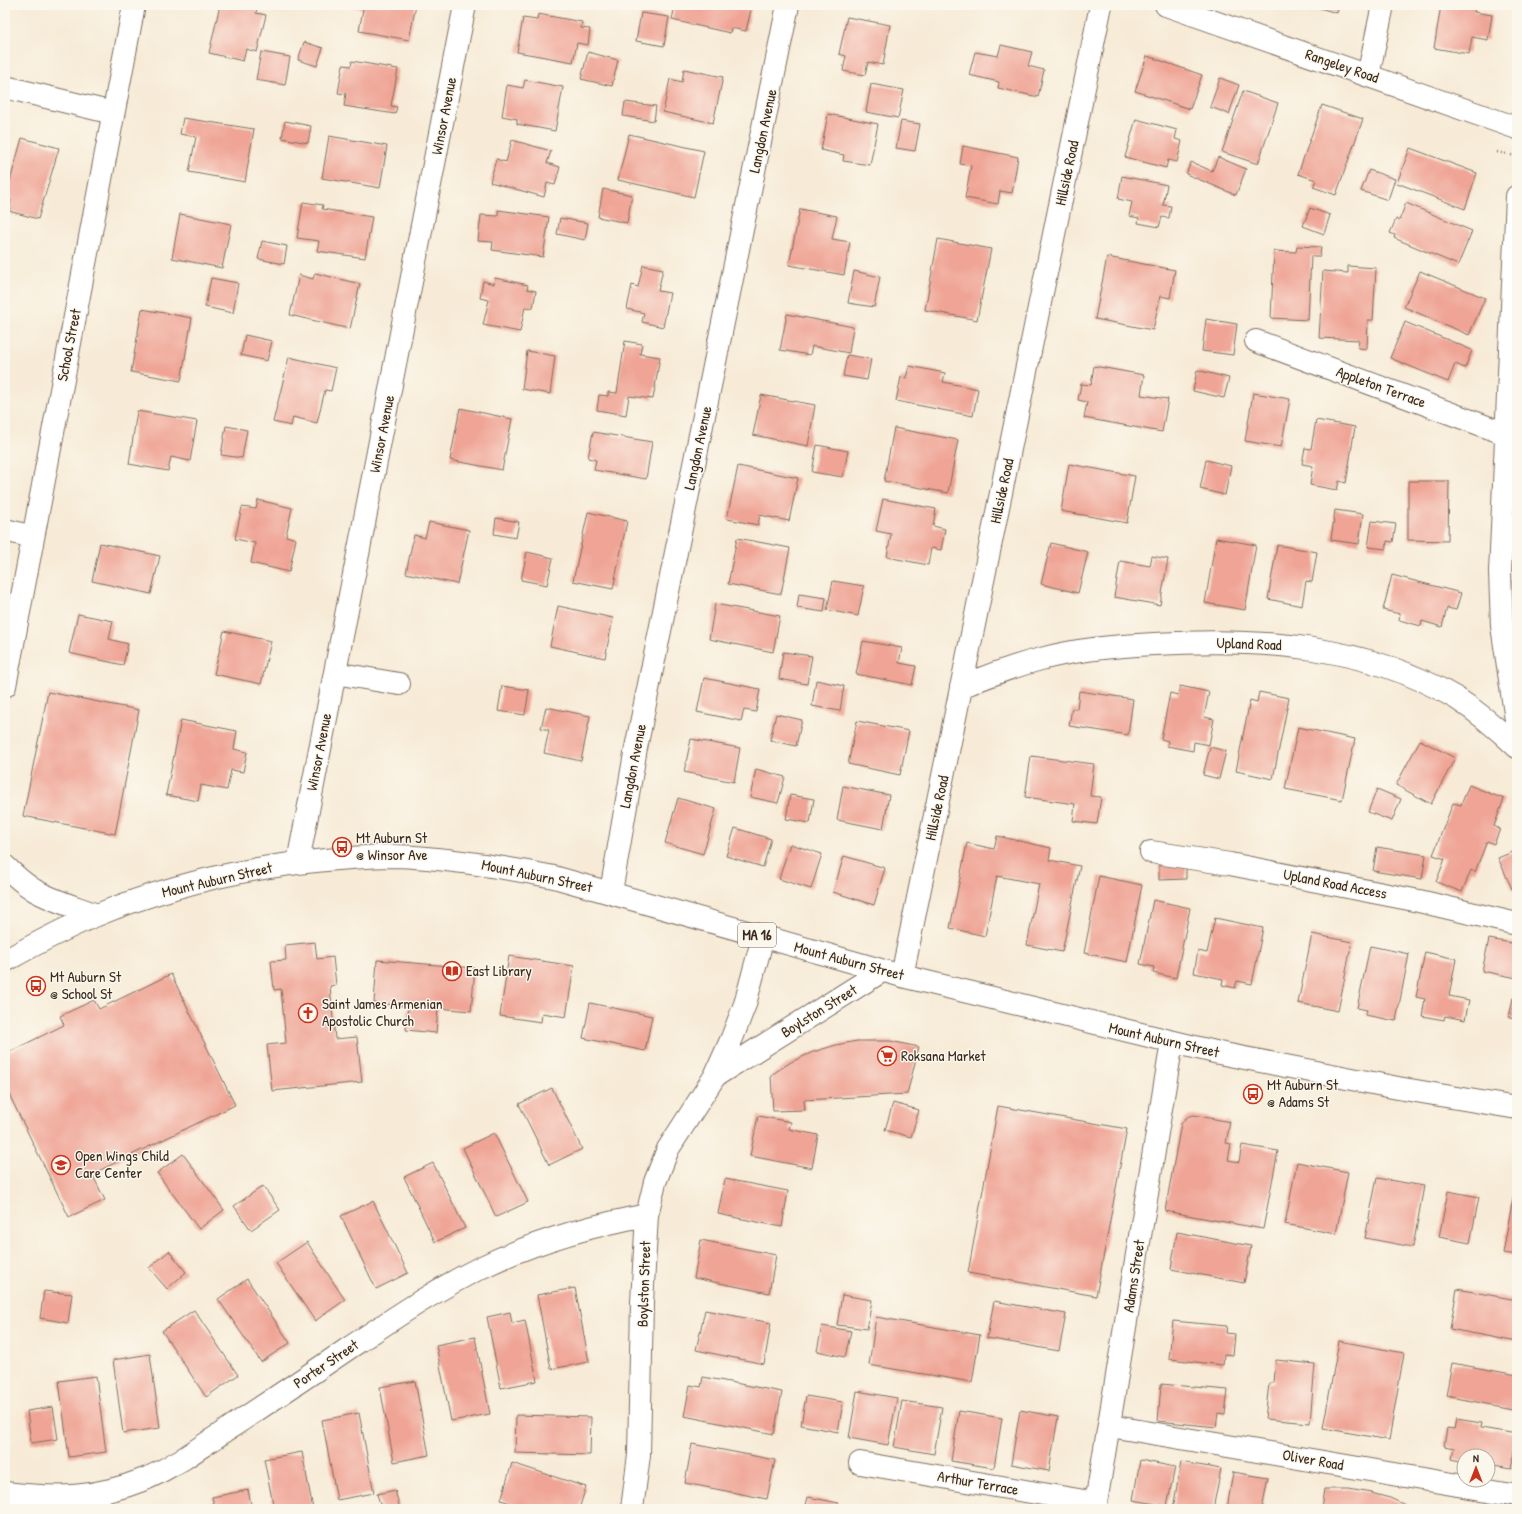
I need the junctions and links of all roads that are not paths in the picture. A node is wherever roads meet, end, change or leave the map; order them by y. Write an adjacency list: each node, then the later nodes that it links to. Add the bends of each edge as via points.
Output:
1 (134, 5): 9 (street, School Street)
2 (465, 5): 16 (street, Winsor Avenue)
3 (788, 5): 25 (street, Langdon Avenue, via 636,748)
4 (1101, 5): 19 (street, Hillside Road)
5 (1166, 5): 7 (street, Rangeley Road)
6 (1383, 5): 7 (street)
7 (1368, 76): 10 (street, Rangeley Road)
8 (5, 87): 9 (street)
9 (113, 113): 15 (street, School Street)
10 (1517, 128)
11 (1517, 196): 13 (street)
12 (1256, 341): 13 (street, Appleton Terrace)
13 (1506, 434): 20 (street, via 1500,572 1502,626)
14 (5, 530): 15 (street)
15 (33, 537): 18 (street, School Street)
16 (335, 673): 17 (street); 23 (street, Winsor Avenue)
17 (399, 684)
18 (5, 686)
19 (961, 687): 21 (street, Upland Road, via 1041,658 1087,650 1186,642 1281,644 1370,661 1413,677 1456,698 1488,721); 30 (street, Hillside Road)
20 (1517, 727)
21 (1517, 747)
22 (1151, 852): 27 (street, Upland Road Access, via 1230,864 1419,901)
23 (298, 862): 25 (street, Mount Auburn Street / MA 16, via 395,856 446,860 554,877); 26 (street, Mount Auburn Street / MA 16, via 211,878)
24 (5, 866): 26 (street, via 23,883 38,892)
25 (611, 892): 28 (street, Mount Auburn Street / MA 16)
26 (97, 915): 29 (street, Mount Auburn Street / MA 16)
27 (1517, 924)
28 (763, 937): 30 (street, Mount Auburn Street / MA 16); 32 (street, Boylston Street, via 745,1004)
29 (5, 961)
30 (892, 974): 31 (street, Mount Auburn Street / MA 16); 32 (street, Boylston Street)
31 (1172, 1042): 33 (street, Mount Auburn Street / MA 16, via 1250,1060); 35 (street, Adams Street)
32 (715, 1076): 34 (street, Boylston Street, via 668,1149 655,1182)
33 (1517, 1108)
34 (647, 1215): 37 (street, Porter Street, via 567,1234 481,1268 439,1290 183,1459 146,1479 111,1491 74,1497); 40 (street, Boylston Street, via 642,1302 639,1455)
35 (1110, 1426): 38 (street, Oliver Road); 39 (street, Adams Street)
36 (860, 1463): 39 (street, Arthur Terrace)
37 (5, 1493)
38 (1517, 1495)
39 (1096, 1506)
40 (632, 1509)

